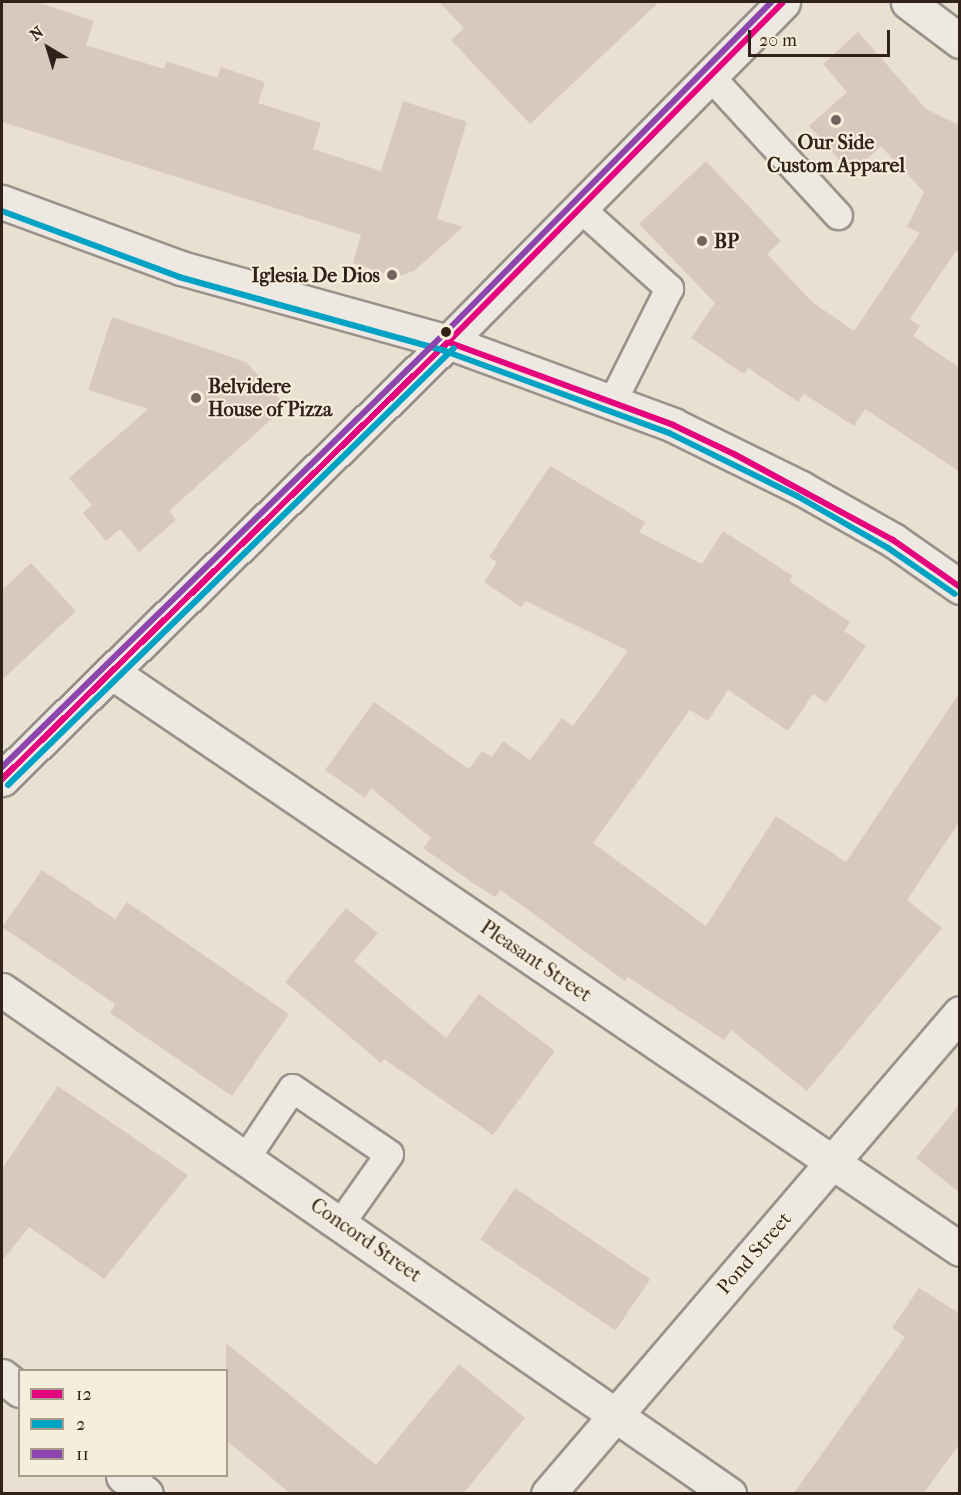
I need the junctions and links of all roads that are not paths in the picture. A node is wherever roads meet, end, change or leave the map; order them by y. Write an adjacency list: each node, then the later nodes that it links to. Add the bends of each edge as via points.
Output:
1 (783, 2): 4 (street)
2 (908, 2): 3 (street)
3 (960, 41)
4 (710, 76): 6 (street); 7 (lane)
5 (2, 202): 8 (street, via 181,268)
6 (580, 208): 8 (street); 9 (lane, via 669,288)
7 (838, 215)
8 (448, 342): 9 (street); 11 (street)
9 (612, 402): 10 (street, via 674,425 801,488 893,540)
10 (960, 587)
11 (113, 673): 12 (street); 16 (street, Pleasant Street)
12 (2, 779)
13 (2, 990): 15 (street, Concord Street)
14 (960, 1013): 16 (street, Pond Street)
15 (246, 1157): 17 (street, Concord Street); 17 (lane, via 292,1088 389,1154)
16 (832, 1163): 18 (street, Pleasant Street); 21 (street, Pond Street)
17 (342, 1222): 21 (street, Concord Street)
18 (960, 1249)
19 (2, 1376): 20 (street)
20 (18, 1388)
21 (614, 1414): 24 (street, Pond Street); 25 (street, Concord Street)
22 (124, 1477): 23 (street)
23 (146, 1494)
24 (548, 1494)
25 (729, 1494)

